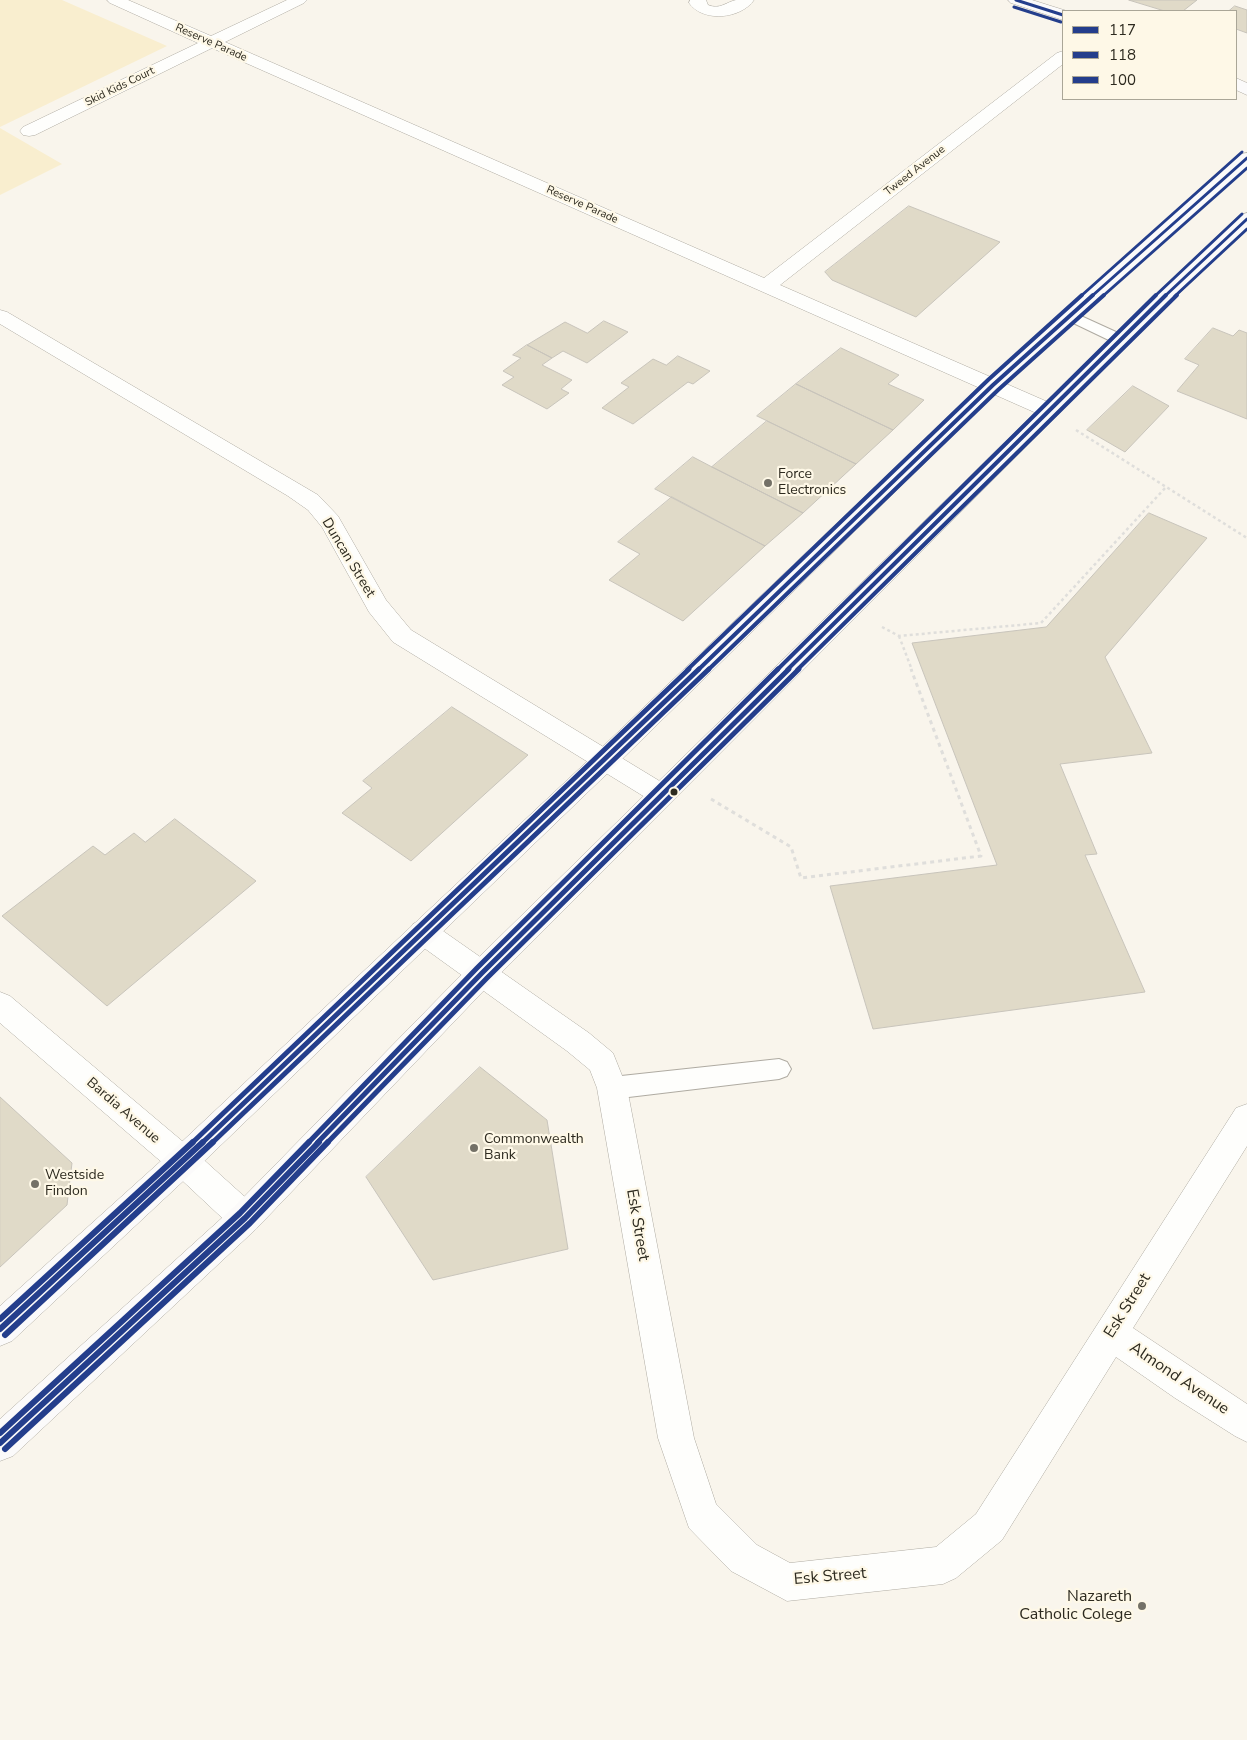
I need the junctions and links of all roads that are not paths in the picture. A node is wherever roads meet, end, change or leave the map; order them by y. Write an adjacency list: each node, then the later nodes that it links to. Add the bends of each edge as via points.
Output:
1 (115, 0): 7 (street, Reserve Parade)
2 (299, 0): 7 (street, Skid Kids Court)
3 (698, 0): 4 (street, via 703,10 717,12 730,10)
4 (746, 0)
5 (1016, 0): 6 (main road)
6 (1062, 15)
7 (211, 42): 11 (street, Skid Kids Court); 14 (street, Reserve Parade)
8 (1062, 57): 14 (street, Tweed Avenue)
9 (1240, 74): 10 (main road)
10 (1247, 90)
11 (29, 131)
12 (1247, 158): 16 (main road)
13 (1247, 219): 17 (main road)
14 (766, 286): 18 (street, Reserve Parade)
15 (0, 316): 20 (street, Duncan Street, via 317,506 386,622 402,636)
16 (1070, 316): 17 (lane); 18 (main road)
17 (1121, 340): 19 (main road)
18 (993, 386): 19 (street, Reserve Parade); 20 (main road)
19 (1050, 411): 21 (main road)
20 (605, 760): 21 (street, Duncan Street); 22 (main road)
21 (662, 795): 23 (main road)
22 (423, 932): 23 (street, Esk Street); 28 (main road)
23 (482, 973): 26 (street, Esk Street, via 602,1062); 29 (main road)
24 (0, 1005): 28 (street, Bardia Avenue)
25 (779, 1069): 26 (lane)
26 (612, 1088): 31 (street, Esk Street, via 676,1438 702,1515 744,1558 787,1582 943,1565 989,1527)
27 (1247, 1118): 31 (street, Esk Street)
28 (183, 1161): 29 (street, Bardia Avenue); 30 (main road)
29 (245, 1218): 33 (main road)
30 (0, 1329)
31 (1111, 1333): 32 (street, Almond Avenue)
32 (1247, 1424)
33 (0, 1443)

